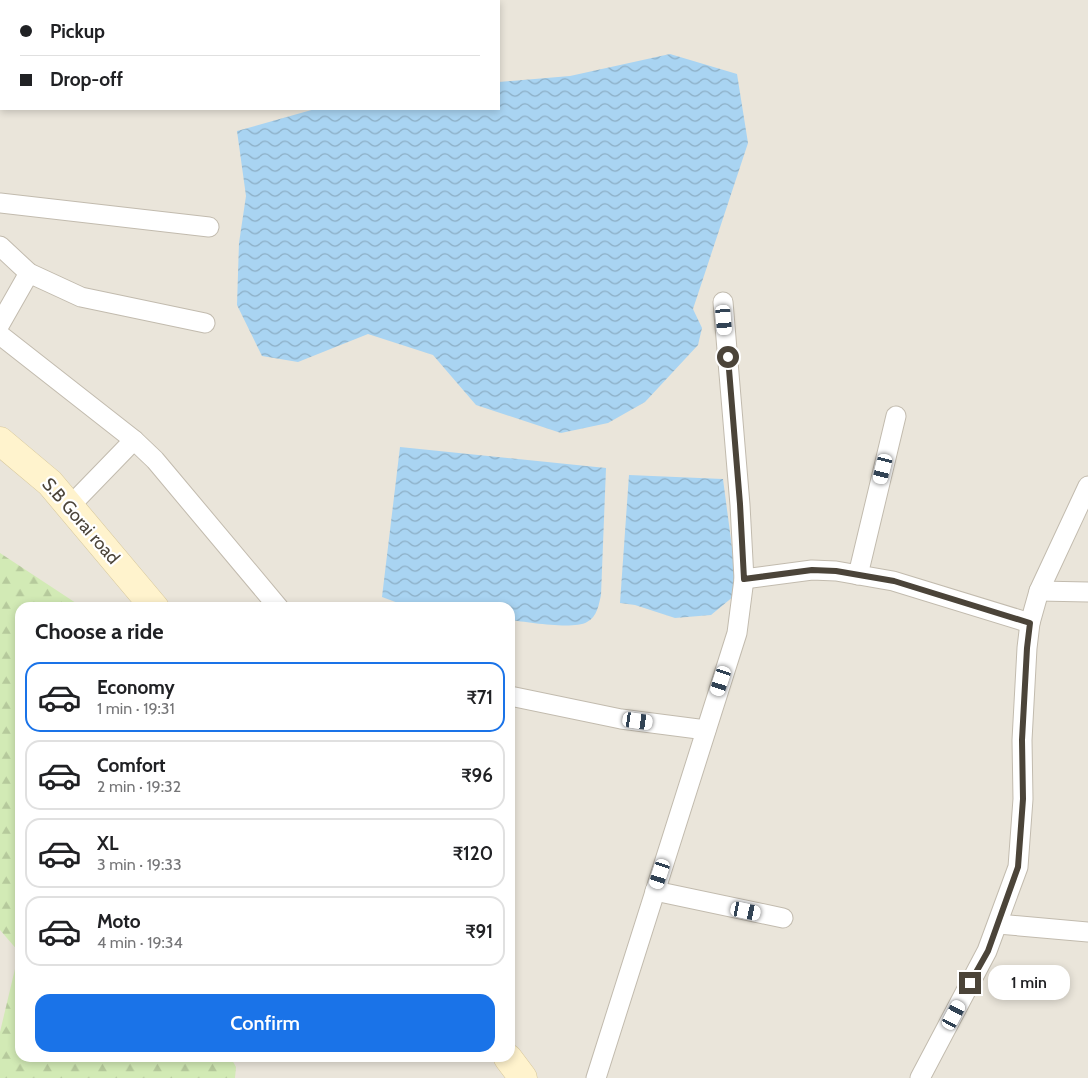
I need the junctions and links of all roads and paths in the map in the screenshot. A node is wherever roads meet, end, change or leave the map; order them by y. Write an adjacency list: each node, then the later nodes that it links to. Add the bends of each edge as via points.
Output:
1 (0, 203): 2 (street)
2 (209, 227)
3 (0, 246): 4 (street)
4 (29, 273): 6 (street, via 81,298); 7 (street)
5 (723, 302): 15 (street)
6 (205, 322)
7 (0, 324)
8 (0, 335): 10 (street)
9 (896, 416): 14 (street)
10 (134, 440): 13 (street); 19 (street, via 155,460)
11 (0, 441): 13 (street, S.B Gorai road, via 50,482)
12 (1088, 486): 16 (street)
13 (70, 506): 18 (street, S.B Gorai road)
14 (858, 576): 15 (street, via 812,570); 20 (street, via 894,581)
15 (744, 579): 22 (street, via 737,633)
16 (1039, 591): 17 (street); 20 (street)
17 (1088, 592)
18 (150, 602)
19 (274, 602)
20 (1030, 623): 25 (street, via 1018,867)
21 (515, 697): 22 (street, via 621,719)
22 (706, 730): 23 (street)
23 (655, 891): 24 (street); 29 (street)
24 (783, 918)
25 (998, 924): 26 (street); 30 (street, via 988,951)
26 (1088, 932)
27 (511, 1062): 28 (street)
28 (523, 1078)
29 (596, 1078)
30 (920, 1078)

